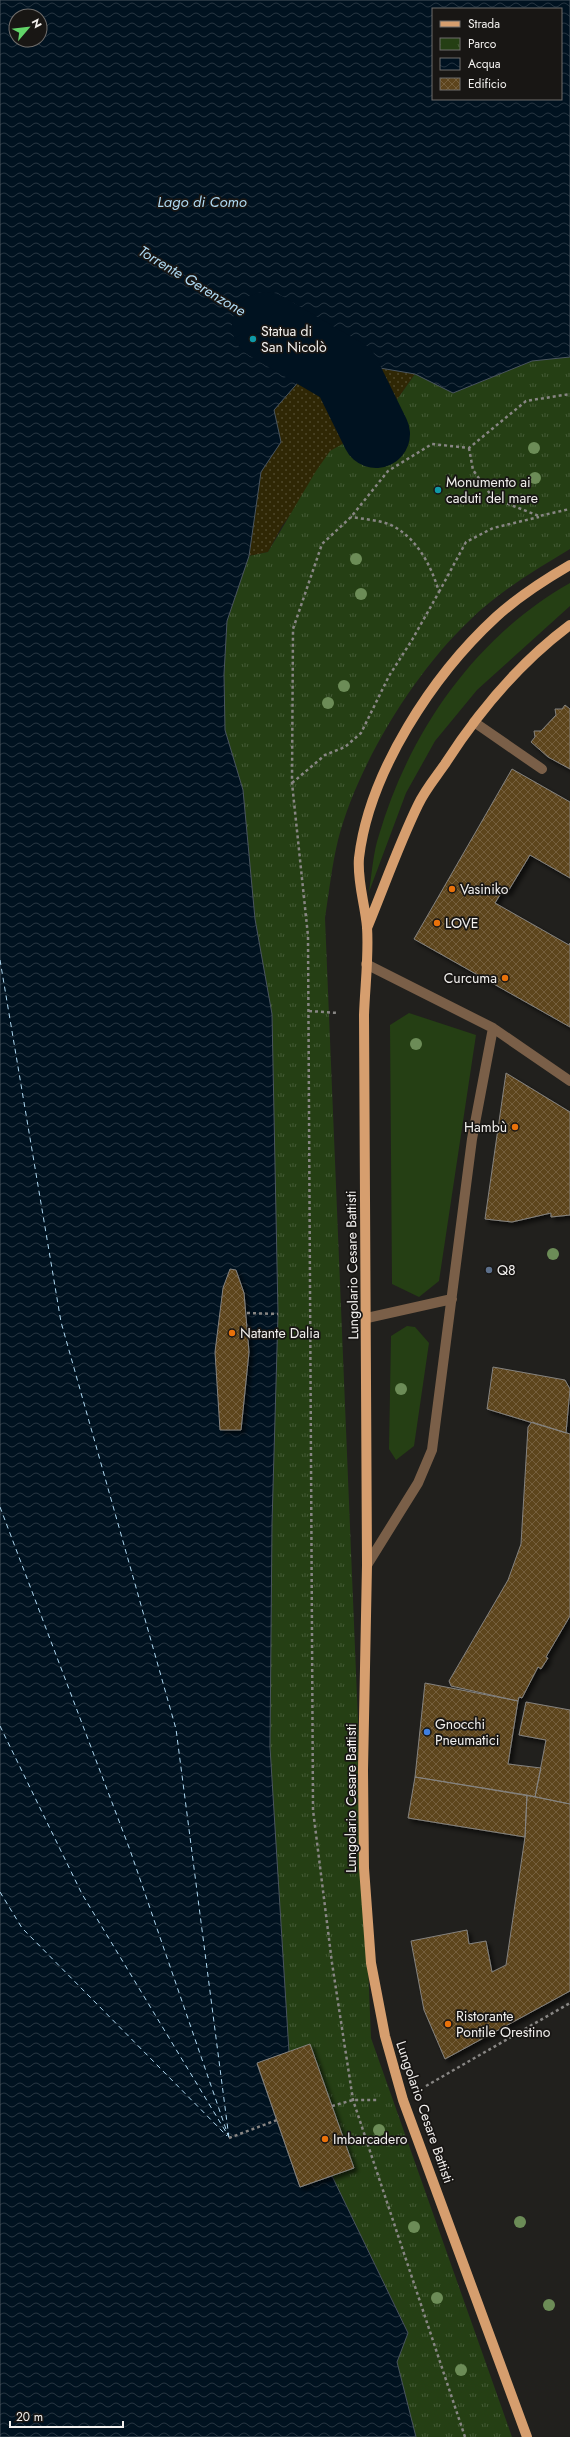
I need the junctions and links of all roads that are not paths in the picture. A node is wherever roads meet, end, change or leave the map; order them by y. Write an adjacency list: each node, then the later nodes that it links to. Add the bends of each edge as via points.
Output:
1 (570, 564): 5 (main road, via 516,601 482,631 426,700 400,738 373,802 362,845 359,872)
2 (570, 625): 3 (main road, via 518,670)
3 (474, 722): 4 (street); 5 (main road, via 418,804)
4 (542, 769)
5 (367, 928): 6 (main road, Lungolario Cesare Battisti)
6 (366, 964): 7 (street); 10 (main road, Lungolario Cesare Battisti, via 364,1157)
7 (493, 1028): 8 (street); 9 (street, via 472,1139)
8 (570, 1081)
9 (452, 1299): 10 (street); 11 (street, via 432,1450 418,1483)
10 (367, 1318): 11 (main road, Lungolario Cesare Battisti)
11 (367, 1566): 12 (main road, Lungolario Cesare Battisti, via 363,1770 364,1868 370,1964 385,2036 403,2100)
12 (527, 2437)

